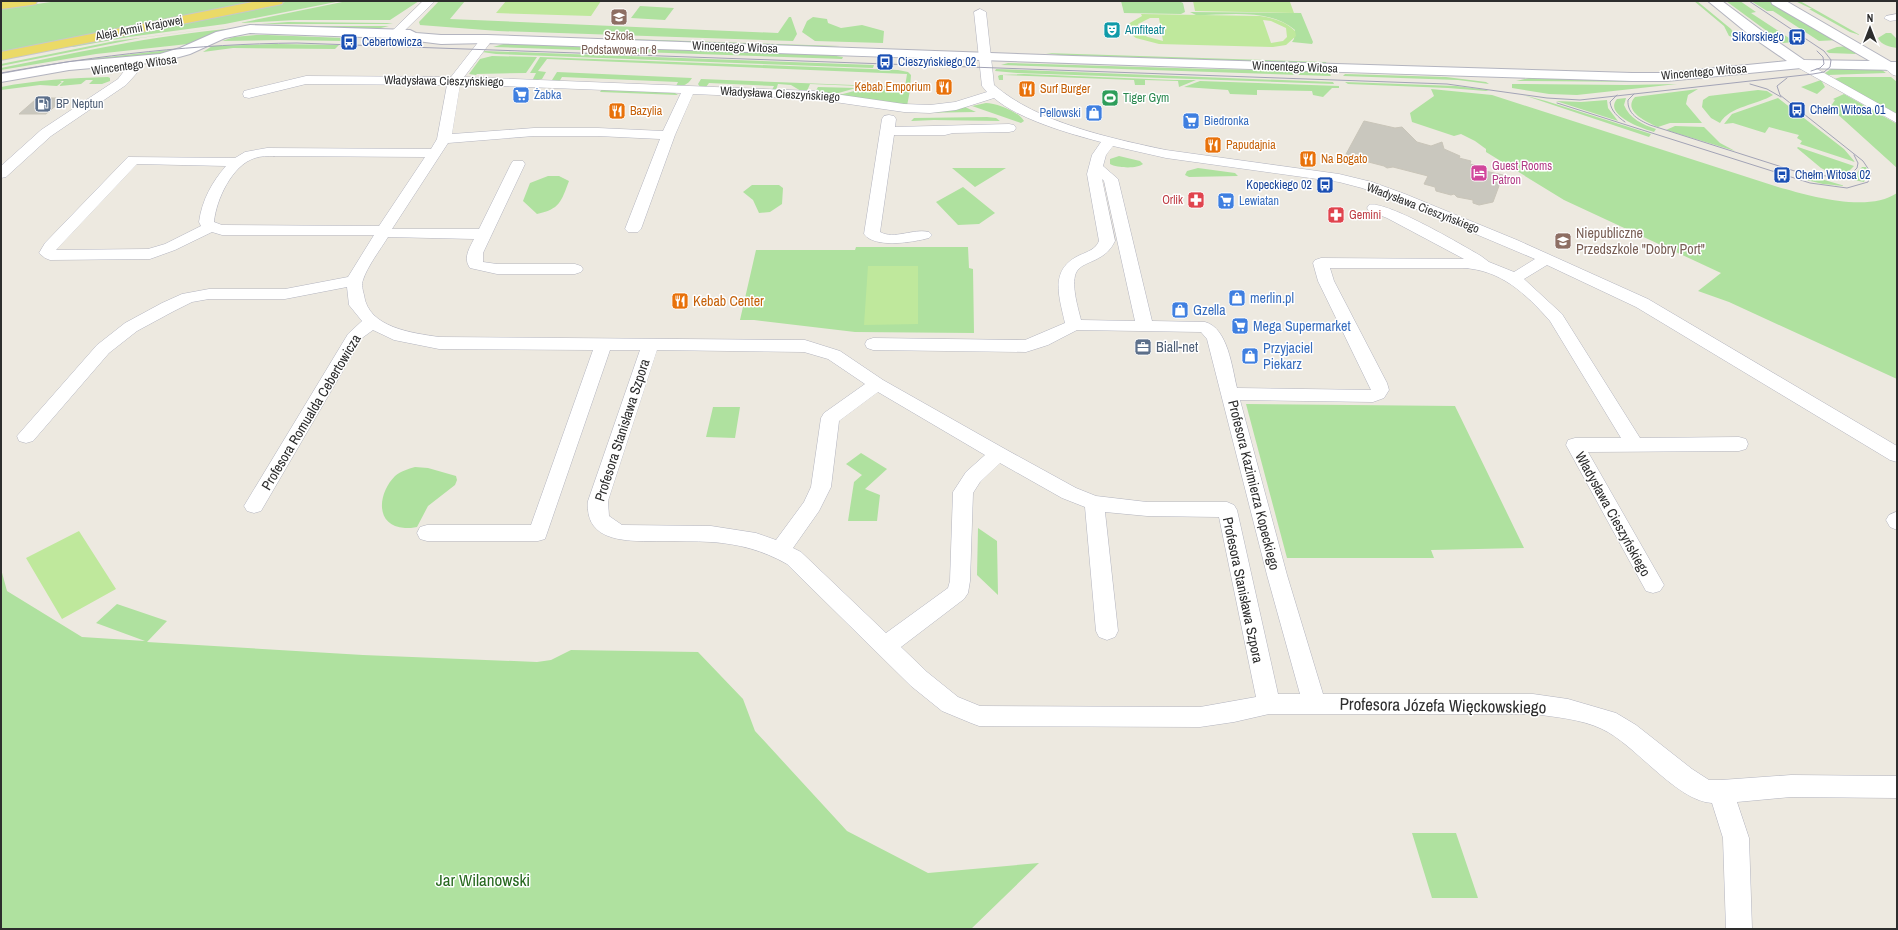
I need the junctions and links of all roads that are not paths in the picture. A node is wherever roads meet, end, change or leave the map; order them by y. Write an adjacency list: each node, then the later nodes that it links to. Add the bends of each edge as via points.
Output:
1 (23, 1): 6 (main road)
2 (277, 1): 11 (main road, Aleja Armii Krajowej)
3 (429, 1): 8 (street)
4 (1714, 1): 10 (street)
5 (1777, 1): 14 (street)
6 (1, 5)
7 (980, 12): 13 (street)
8 (395, 34): 9 (street, Wincentego Witosa, via 420,39); 16 (street, Wincentego Witosa, via 246,33 219,40 176,60)
9 (486, 39): 13 (street, Wincentego Witosa); 21 (street)
10 (1771, 44): 12 (street); 15 (street)
11 (1, 56)
12 (1789, 56): 14 (street, Wincentego Witosa); 15 (street, Wincentego Witosa); 17 (street)
13 (984, 57): 19 (street, Wincentego Witosa); 25 (street, via 988,86)
14 (1875, 57): 18 (street)
15 (1759, 58): 19 (street, Wincentego Witosa, via 1639,70)
16 (137, 64): 20 (street, Wincentego Witosa, via 69,66); 22 (street, Wincentego Witosa); 37 (street, via 122,82 41,137)
17 (1801, 64): 18 (street, Wincentego Witosa); 19 (street, Wincentego Witosa, via 1667,77); 27 (street)
18 (1895, 66)
19 (1607, 76)
20 (1, 78)
21 (455, 80): 23 (street, Władysława Cieszyńskiego); 24 (street, Władysława Cieszyńskiego, via 306,80); 31 (street)
22 (1, 81)
23 (689, 89): 26 (street, Władysława Cieszyńskiego, via 814,95); 30 (street)
24 (248, 94)
25 (995, 94): 26 (street, Władysława Cieszyńskiego, via 949,107 921,109); 32 (street, Władysława Cieszyńskiego, via 1041,118)
26 (893, 106): 29 (street)
27 (1897, 119)
28 (1008, 128): 29 (street)
29 (888, 131): 43 (street, via 872,234 876,237 896,239)
30 (668, 135): 31 (street, via 534,132); 40 (street)
31 (444, 139): 33 (street)
32 (1110, 141): 36 (street, via 1099,155); 44 (street, Władysława Cieszyńskiego, via 1166,154 1339,178 1368,185)
33 (434, 153): 34 (street, via 266,152 252,154); 41 (street)
34 (239, 162): 39 (street, via 211,198 206,222); 39 (street, via 133,160 46,253 150,254)
35 (518, 164): 42 (street)
36 (1097, 168): 50 (street, via 1094,179 1107,241 1101,250 1083,259 1068,273); 51 (street, via 1111,179)
37 (1, 174)
38 (1374, 208): 45 (street, Władysława Cieszyńskiego, via 1476,259)
39 (210, 227): 41 (street, via 222,230)
40 (633, 229)
41 (383, 232): 42 (street); 48 (street)
42 (484, 234): 46 (street, via 474,252 476,265 497,270)
43 (924, 235)
44 (1546, 259): 47 (street); 62 (street, Władysława Cieszyńskiego, via 1642,303)
45 (1486, 267): 47 (street, Władysława Cieszyńskiego, via 1501,272); 57 (street, Władysława Cieszyńskiego, via 1321,264 1326,282 1378,383 1378,394)
46 (575, 269)
47 (1512, 280): 59 (street, Władysława Cieszyńskiego, via 1556,318)
48 (354, 281): 49 (street, Profesora Romualda Cebertowicza, via 357,305); 58 (street, via 285,294 203,295 188,298 168,307 131,327 103,348)
49 (372, 322): 53 (street, Profesora Romualda Cebertowicza, via 400,336 439,343); 64 (street, Profesora Romualda Cebertowicza, via 356,334)
50 (1074, 325): 51 (street, Profesora Kazimierza Kopeckiego); 52 (street, Profesora Kazimierza Kopeckiego, via 1026,346)
51 (1145, 326): 57 (street, Profesora Kazimierza Kopeckiego, via 1204,327 1211,332 1215,337)
52 (873, 344)
53 (603, 345): 54 (street, Profesora Romualda Cebertowicza); 65 (street, via 538,533)
54 (650, 345): 55 (street, Profesora Romualda Cebertowicza, via 805,346); 66 (street, Profesora Stanisława Szpora, via 598,500 596,510 600,522 621,533 738,536)
55 (820, 350): 56 (street, Profesora Stanisława Szpora, via 834,355)
56 (877, 384): 61 (street, Profesora Stanisława Szpora); 66 (street, via 830,418 821,487 812,506)
57 (1230, 394): 70 (street, Profesora Kazimierza Kopeckiego, via 1277,575)
58 (26, 436)
59 (1634, 444): 60 (street); 67 (street, Władysława Cieszyńskiego, via 1574,445)
60 (1739, 444)
61 (998, 454): 63 (street, Profesora Stanisława Szpora, via 1069,493); 69 (street, via 973,477 963,492 960,581 957,593)
62 (1897, 455)
63 (1094, 503): 68 (street); 71 (street, Profesora Stanisława Szpora, via 1147,509 1227,510)
64 (254, 506)
65 (427, 533)
66 (781, 549): 69 (street, Profesora Stanisława Szpora, via 794,558)
67 (1653, 585)
68 (1108, 632)
69 (885, 646): 72 (street, Profesora Stanisława Szpora, via 950,704 979,716)
70 (1314, 703): 71 (street, Profesora Józefa Więckowskiego); 74 (street, Profesora Józefa Więckowskiego, via 1533,704 1568,709 1608,720 1683,777 1705,791)
71 (1269, 704): 72 (street, Profesora Józefa Więckowskiego, via 1206,716)
72 (1165, 718)
73 (1897, 787): 74 (street, Profesora Józefa Więckowskiego, via 1791,786)
74 (1721, 792): 75 (street, via 1736,838)
75 (1739, 929)

